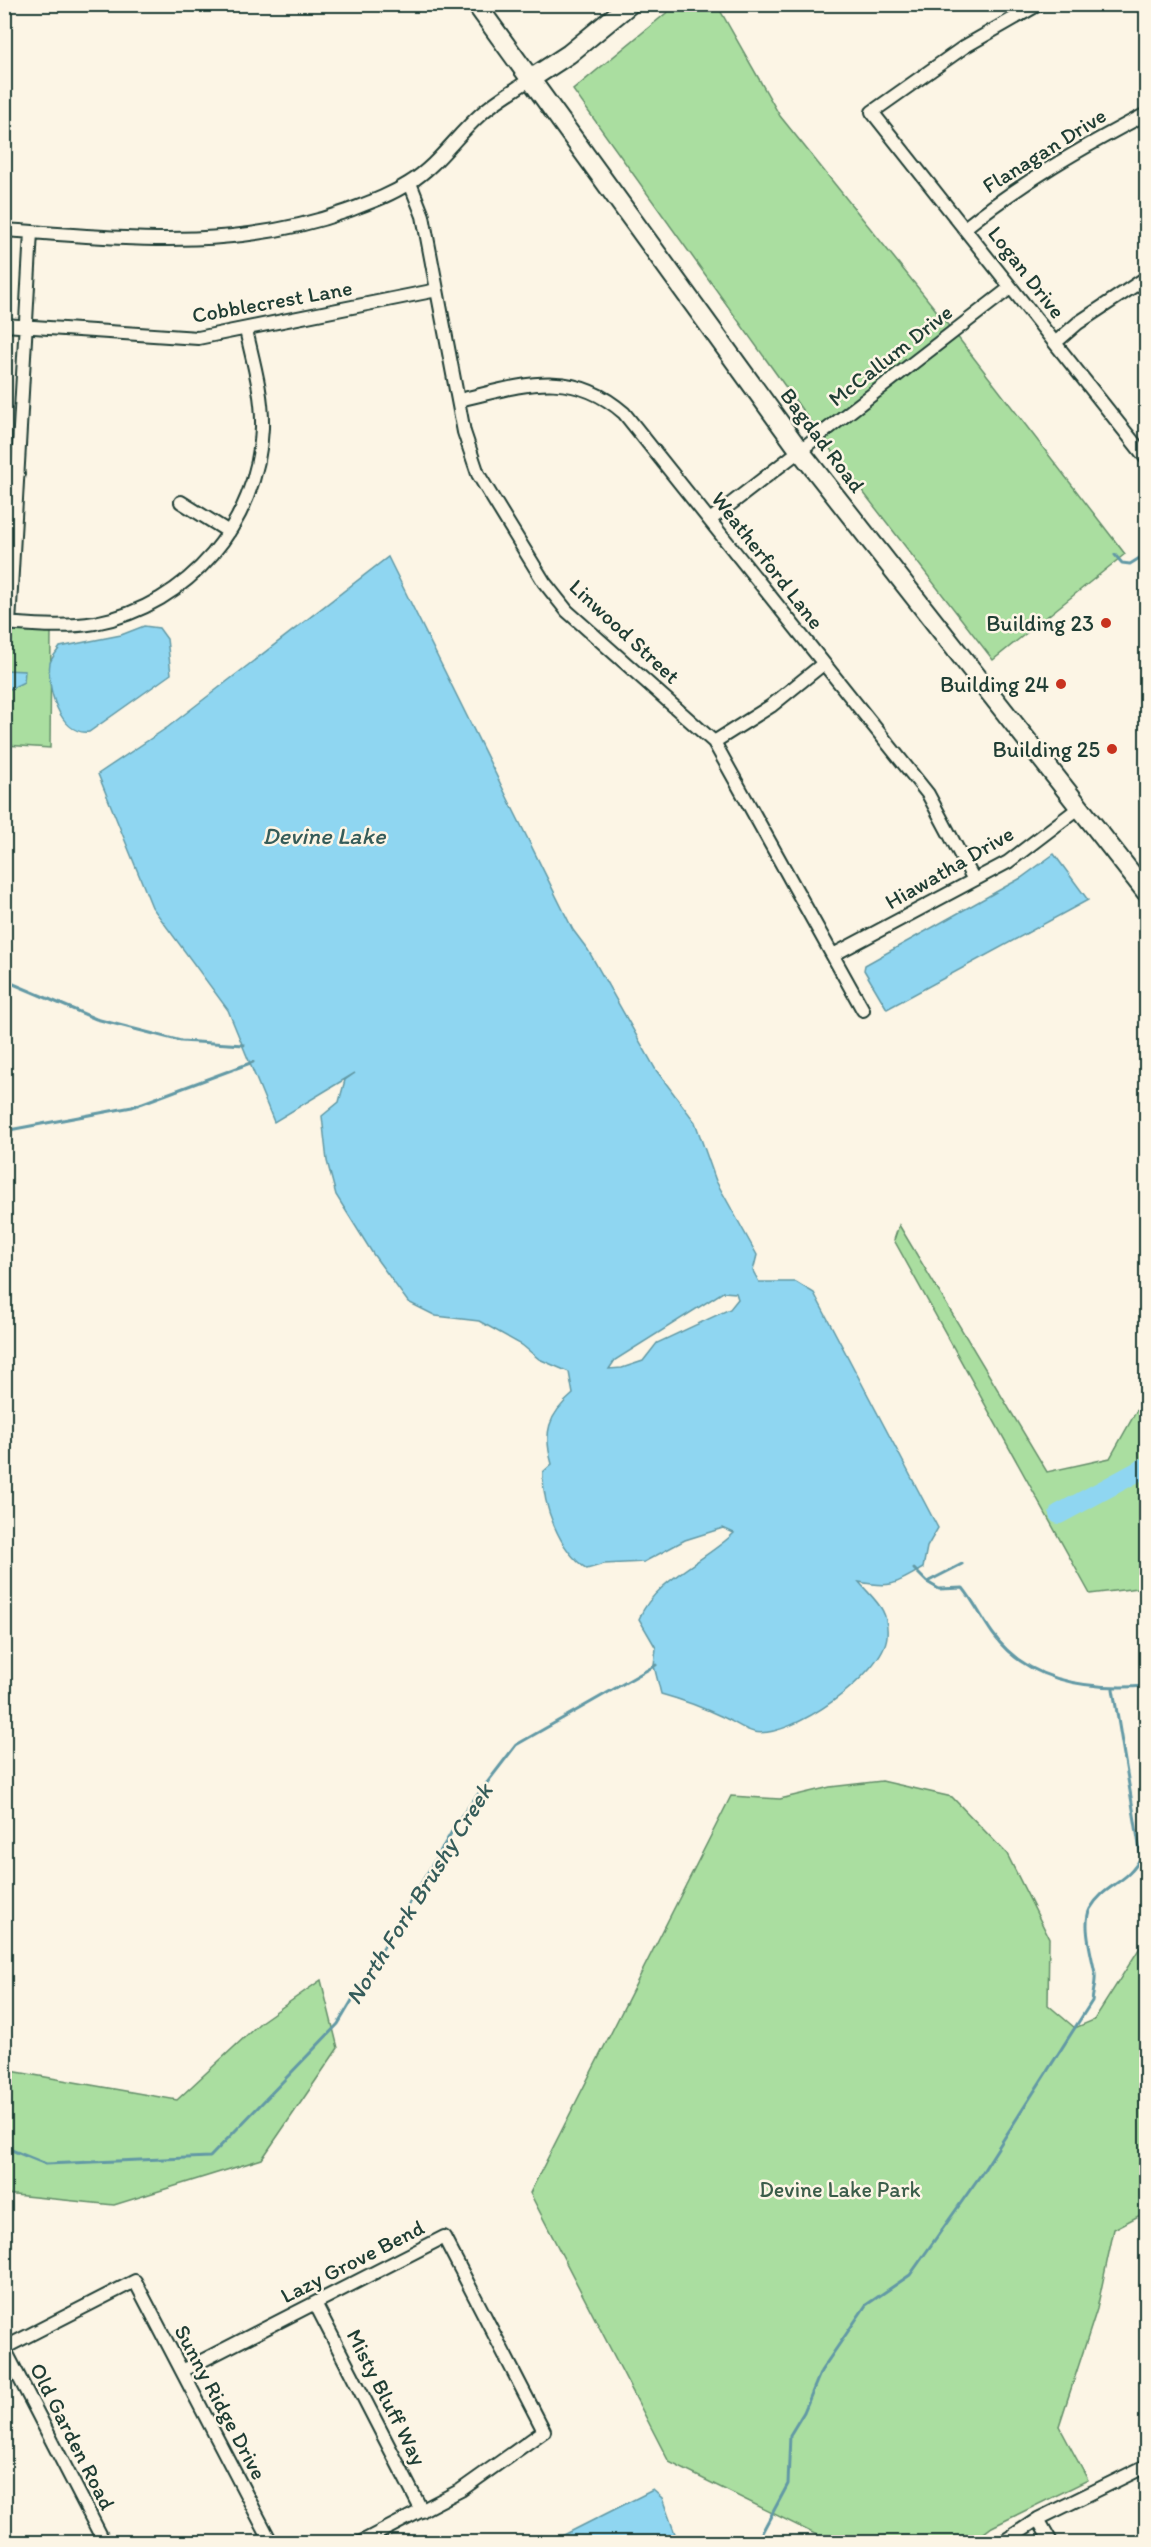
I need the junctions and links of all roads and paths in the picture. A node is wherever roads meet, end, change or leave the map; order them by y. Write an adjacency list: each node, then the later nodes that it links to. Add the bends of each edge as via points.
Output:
1 (476, 4): 4 (street, Bagdad Road)
2 (630, 4): 4 (street, via 569,54)
3 (1039, 4): 7 (street, Logan Drive, via 964,47 872,112)
4 (529, 80): 6 (street, via 480,114 436,163); 18 (street, Bagdad Road)
5 (1146, 114): 7 (street, Flanagan Drive, via 1064,158)
6 (410, 183): 9 (street, via 332,216 284,229 214,240); 12 (street, Linwood Street, via 423,216)
7 (966, 227): 11 (street, Logan Drive)
8 (4, 230): 9 (street)
9 (31, 232): 14 (street)
10 (1146, 278): 16 (street)
11 (1010, 288): 16 (street, Logan Drive); 18 (street, McCallum Drive)
12 (437, 290): 15 (street, Cobblecrest Lane); 17 (street, Linwood Street)
13 (4, 325): 14 (street, Cobblecrest Lane)
14 (27, 327): 15 (street, Cobblecrest Lane, via 181,338); 21 (street)
15 (246, 330): 24 (street, via 262,426 255,476)
16 (1055, 343): 19 (street, Logan Drive)
17 (459, 400): 23 (street, Weatherford Lane, via 542,383 573,385 601,394 636,426); 27 (street, Linwood Street, via 472,461 544,582 567,611)
18 (800, 451): 23 (street, McCallum Drive); 28 (street, Bagdad Road)
19 (1146, 458)
20 (4, 474): 21 (street)
21 (18, 474): 25 (street)
22 (181, 502): 24 (street)
23 (710, 519): 26 (street, Weatherford Lane)
24 (229, 532): 25 (street, via 209,560 185,583 161,600 128,614 94,623 57,626)
25 (7, 623)
26 (823, 664): 27 (street, via 771,706); 29 (street, Weatherford Lane, via 928,794)
27 (714, 742): 31 (street, Linwood Street)
28 (1080, 807): 29 (street, Hiawatha Drive, via 1008,862); 30 (street, Bagdad Road)
29 (974, 880): 31 (street, Hiawatha Drive)
30 (1146, 892)
31 (833, 955): 32 (street, Linwood Street)
32 (863, 1010)
33 (315, 2303): 35 (street, Lazy Grove Bend); 37 (street, Misty Bluff Way); 37 (street, Lazy Grove Bend, via 444,2237 544,2431 461,2490)
34 (4, 2348): 35 (street, Sunny Ridge Drive, via 135,2281); 39 (street, Old Garden Road)
35 (182, 2371): 40 (street, Sunny Ridge Drive)
36 (1146, 2466): 38 (street)
37 (422, 2511): 41 (street)
38 (1038, 2519): 42 (street); 43 (street)
39 (104, 2542)
40 (271, 2542)
41 (361, 2542)
42 (1004, 2542)
43 (1051, 2542)

